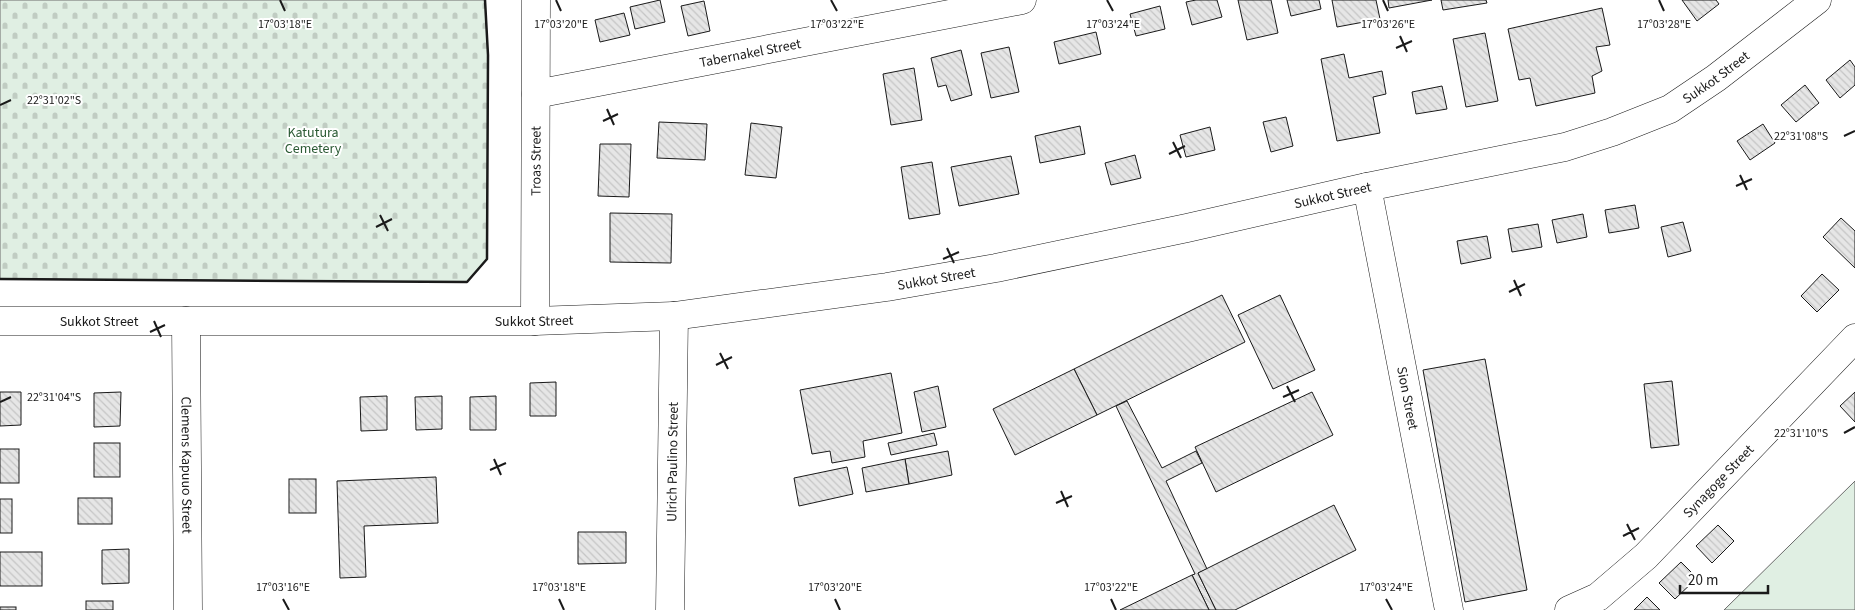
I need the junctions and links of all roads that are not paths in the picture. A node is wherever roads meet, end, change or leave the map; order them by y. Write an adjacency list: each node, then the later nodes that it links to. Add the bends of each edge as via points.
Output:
1 (536, 0): 4 (street, Troas Street)
2 (1022, 0): 4 (street, Tabernakel Street)
3 (1817, 0): 5 (street, Sukkot Street, via 1670,109 1565,147)
4 (536, 94): 9 (street, Troas Street)
5 (1367, 187): 6 (street, Sukkot Street, via 996,268 886,287); 13 (street, Sion Street)
6 (674, 316): 9 (street, Sukkot Street); 12 (street, Ulrich Paulino Street)
7 (0, 321): 8 (street, Sukkot Street)
8 (186, 321): 9 (street, Sukkot Street); 11 (street, Clemens Kapuuo Street)
9 (535, 321)
10 (1855, 338): 14 (street, Synagoge Street, via 1646,556 1598,597)
11 (188, 610)
12 (670, 610)
13 (1449, 610)
14 (1569, 610)

